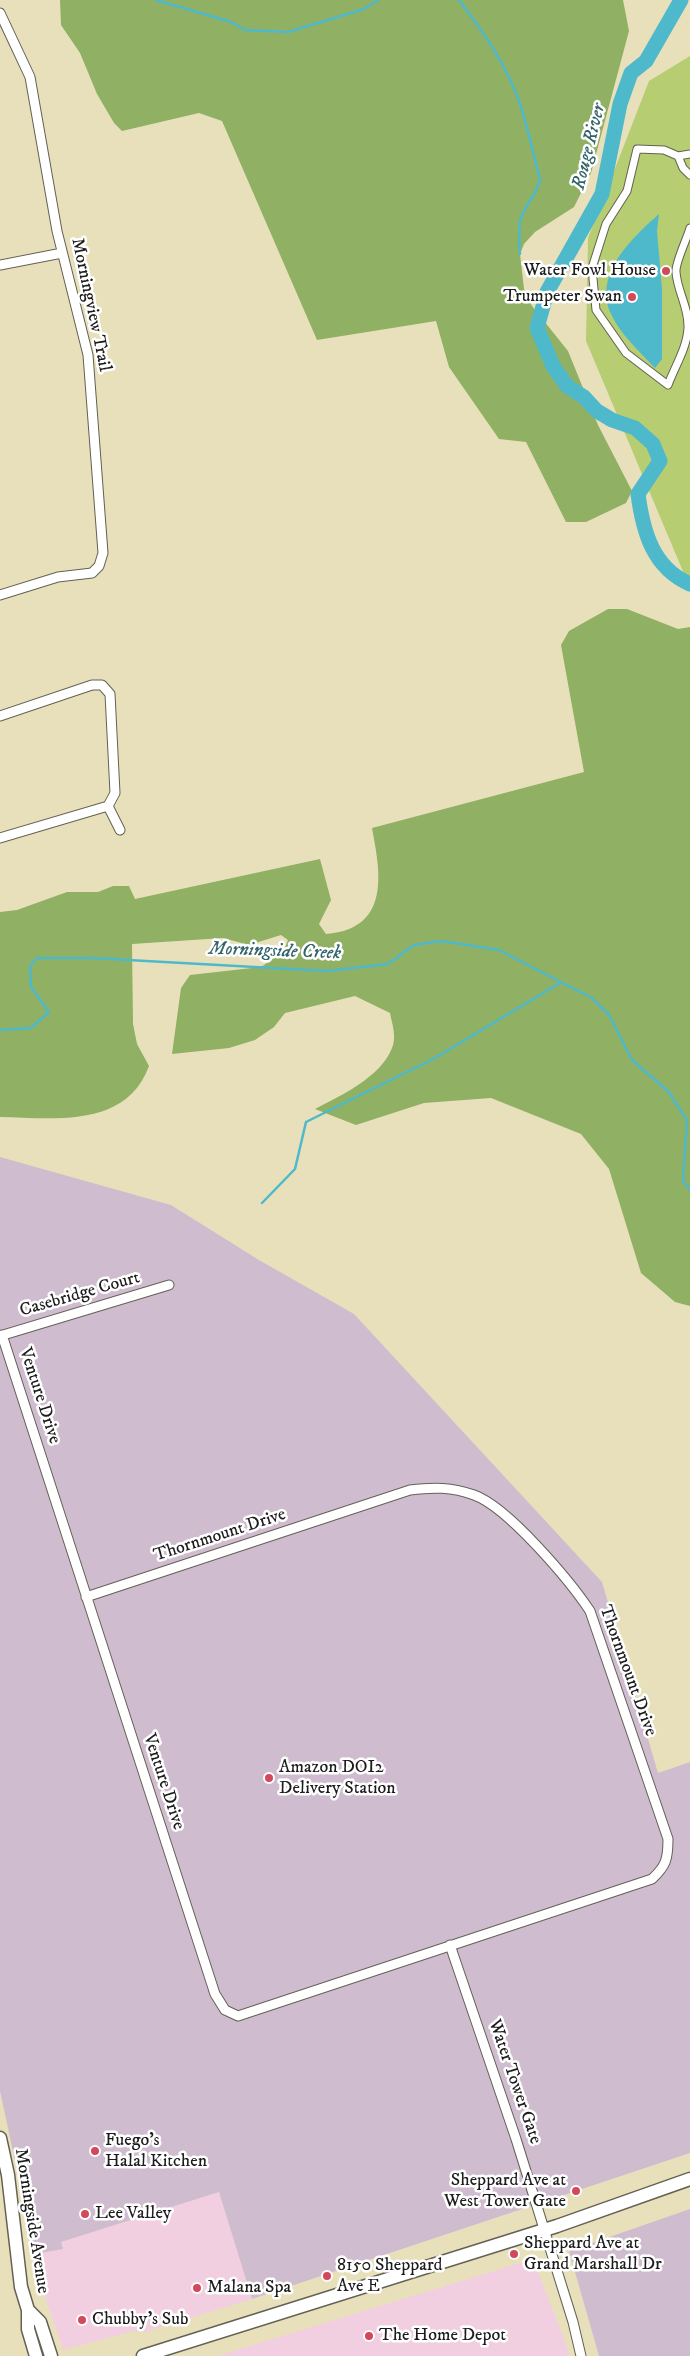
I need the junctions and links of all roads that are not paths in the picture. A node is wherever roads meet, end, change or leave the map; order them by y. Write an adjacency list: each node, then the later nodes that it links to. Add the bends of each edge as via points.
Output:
1 (0, 14): 6 (street, Morningview Trail, via 30,77)
2 (690, 154): 3 (street)
3 (678, 156): 4 (street); 5 (street, via 664,150 637,149 627,192 606,224 592,268 596,310 626,353 668,385 684,348 688,327 686,306 675,269)
4 (690, 175)
5 (690, 228)
6 (62, 253): 7 (street); 8 (street, Morningview Trail, via 88,355 102,561 92,573 58,577)
7 (0, 265)
8 (0, 595)
9 (0, 716): 10 (street, via 92,685 102,686 110,694 115,793)
10 (108, 806): 11 (street); 12 (street)
11 (120, 830)
12 (0, 838)
13 (169, 1285): 14 (street, Casebridge Court)
14 (1, 1336): 15 (street, Venture Drive)
15 (86, 1597): 16 (street, Venture Drive, via 215,1994 225,2010 238,2016); 16 (street, Thornmount Drive, via 410,1490 454,1489 476,1495 504,1513 575,1589 590,1611 668,1839 668,1851 664,1868 652,1879)
16 (450, 1945): 19 (street, Water Tower Gate)
17 (0, 2138): 20 (main road, Morningside Avenue, via 8,2175 21,2288)
18 (690, 2179): 19 (main road)
19 (544, 2230): 23 (main road); 24 (street, Water Tower Gate)
20 (28, 2310): 21 (main road, Morningside Avenue, via 28,2329); 22 (main road, Morningside Avenue, via 40,2322)
21 (36, 2356)
22 (51, 2356)
23 (143, 2356)
24 (582, 2356)

